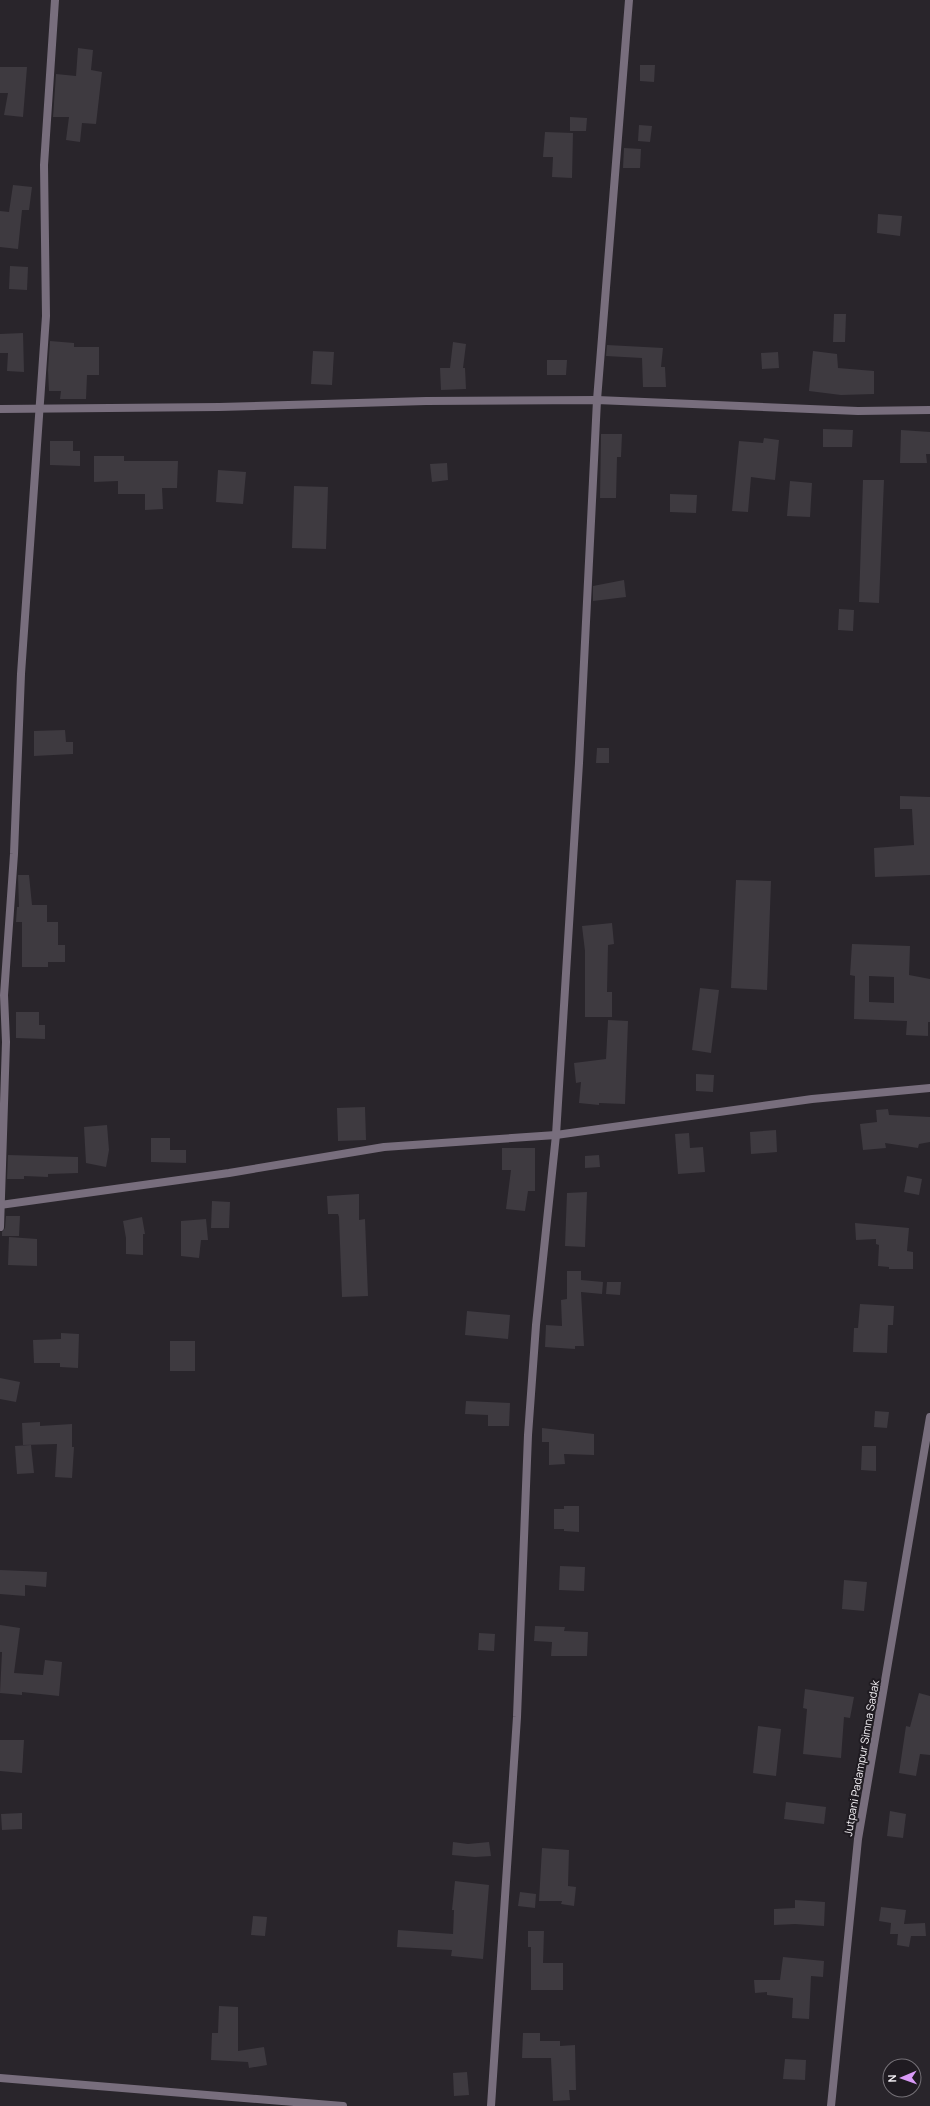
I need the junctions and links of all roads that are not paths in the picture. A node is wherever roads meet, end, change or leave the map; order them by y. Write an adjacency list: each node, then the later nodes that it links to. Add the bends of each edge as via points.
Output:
1 (55, 0): 4 (street, via 44,165 46,316)
2 (629, 0): 3 (street)
3 (597, 400): 4 (street); 6 (street, via 858,411); 8 (street, via 579,763)
4 (41, 408): 5 (street); 9 (street, via 21,674 14,847 4,995 6,1042)
5 (0, 409)
6 (930, 410)
7 (930, 1088): 8 (street, via 812,1099)
8 (556, 1135): 9 (street, via 384,1147 229,1173); 14 (street, via 536,1325 528,1436 517,1717)
9 (1, 1204): 10 (street)
10 (0, 1227)
11 (930, 1417): 15 (street, Jutpani Padampur Simna Sadak, via 858,1840)
12 (0, 2078): 13 (street)
13 (343, 2106)
14 (491, 2106)
15 (831, 2106)

